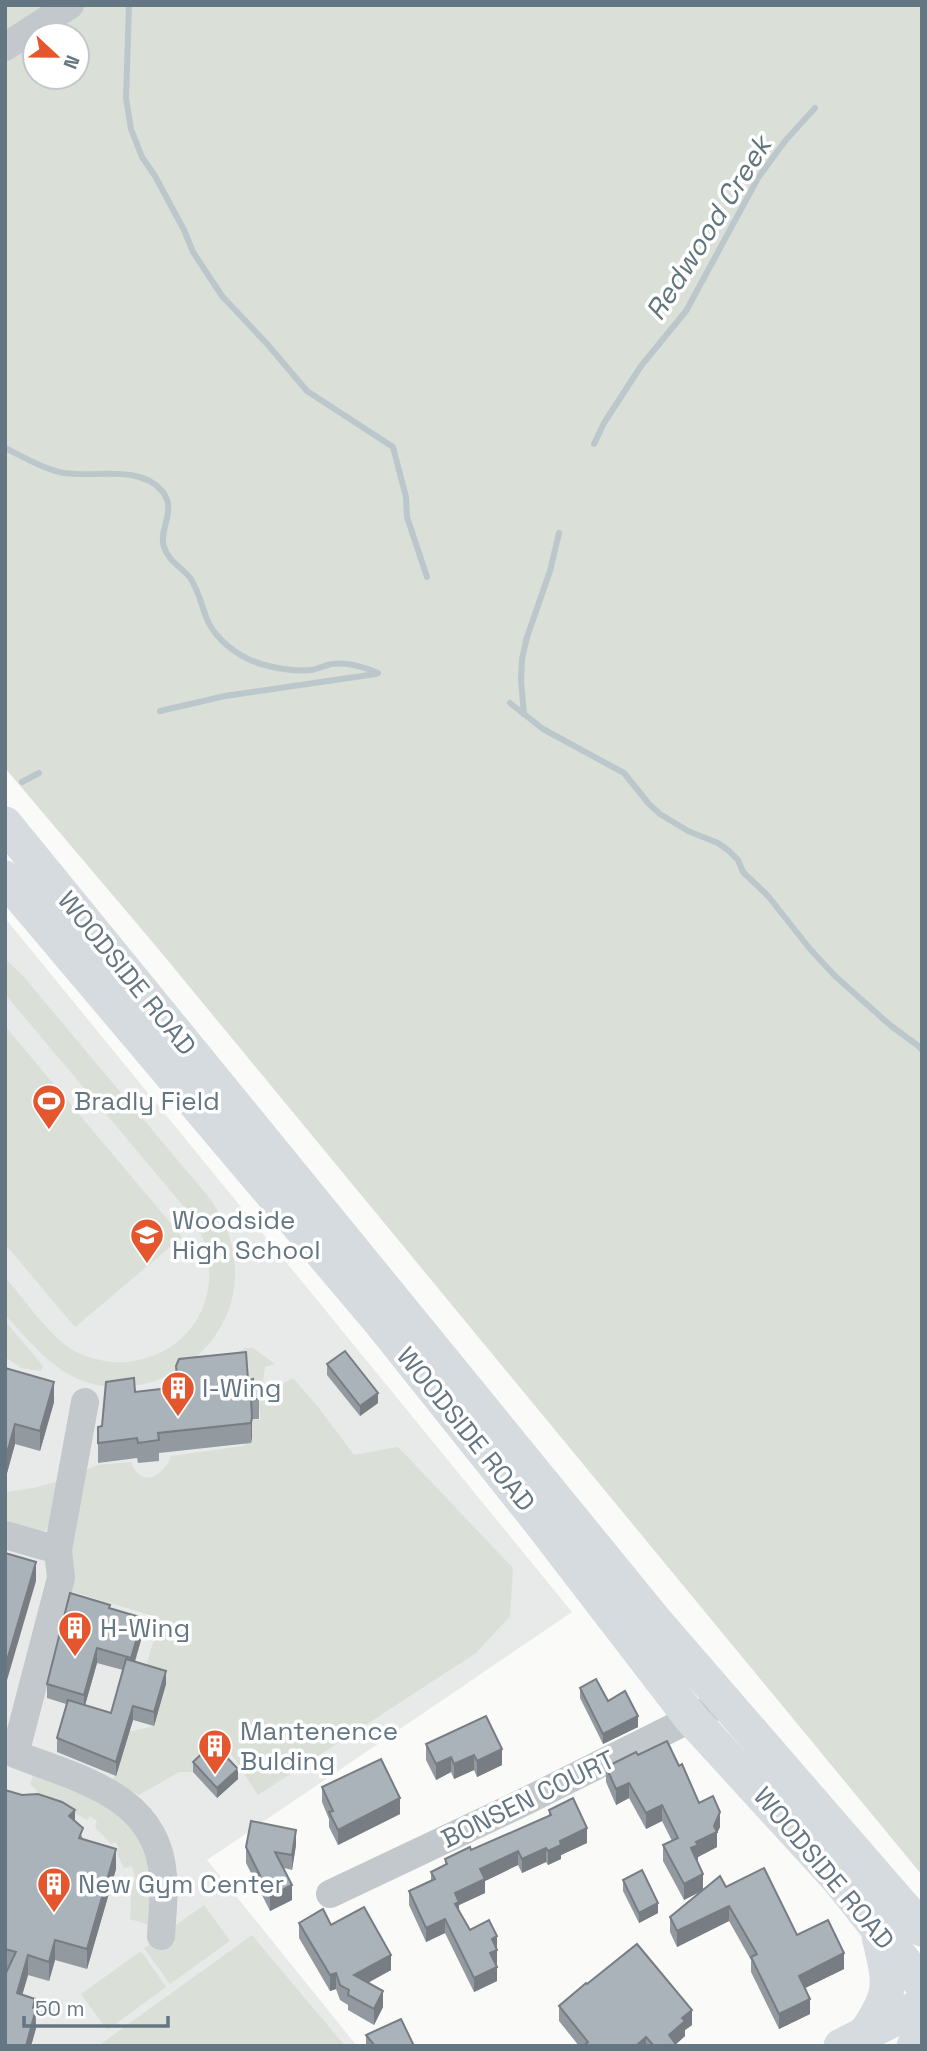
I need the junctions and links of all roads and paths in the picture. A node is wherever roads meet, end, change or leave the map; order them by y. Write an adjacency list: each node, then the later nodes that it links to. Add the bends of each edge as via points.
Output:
1 (70, 5): 2 (street)
2 (5, 47)
3 (5, 824): 8 (main road, WOODSIDE ROAD)
4 (5, 878): 9 (main road, WOODSIDE ROAD, via 383,1325)
5 (85, 1402): 7 (street)
6 (5, 1535): 7 (street)
7 (58, 1550): 13 (street, via 61,1578 15,1755 99,1786 138,1814 160,1855)
8 (725, 1702): 9 (street, BONSEN COURT); 12 (main road, WOODSIDE ROAD)
9 (691, 1718): 10 (street, BONSEN COURT); 11 (main road, WOODSIDE ROAD, via 840,1881)
10 (331, 1894)
11 (876, 1927): 14 (main road, WOODSIDE ROAD); 16 (main road, via 888,1992 880,2011)
12 (922, 1929)
13 (161, 1936)
14 (922, 1984)
15 (922, 2005): 16 (main road)
16 (853, 2040)
17 (922, 2042): 18 (main road)
18 (914, 2046)

